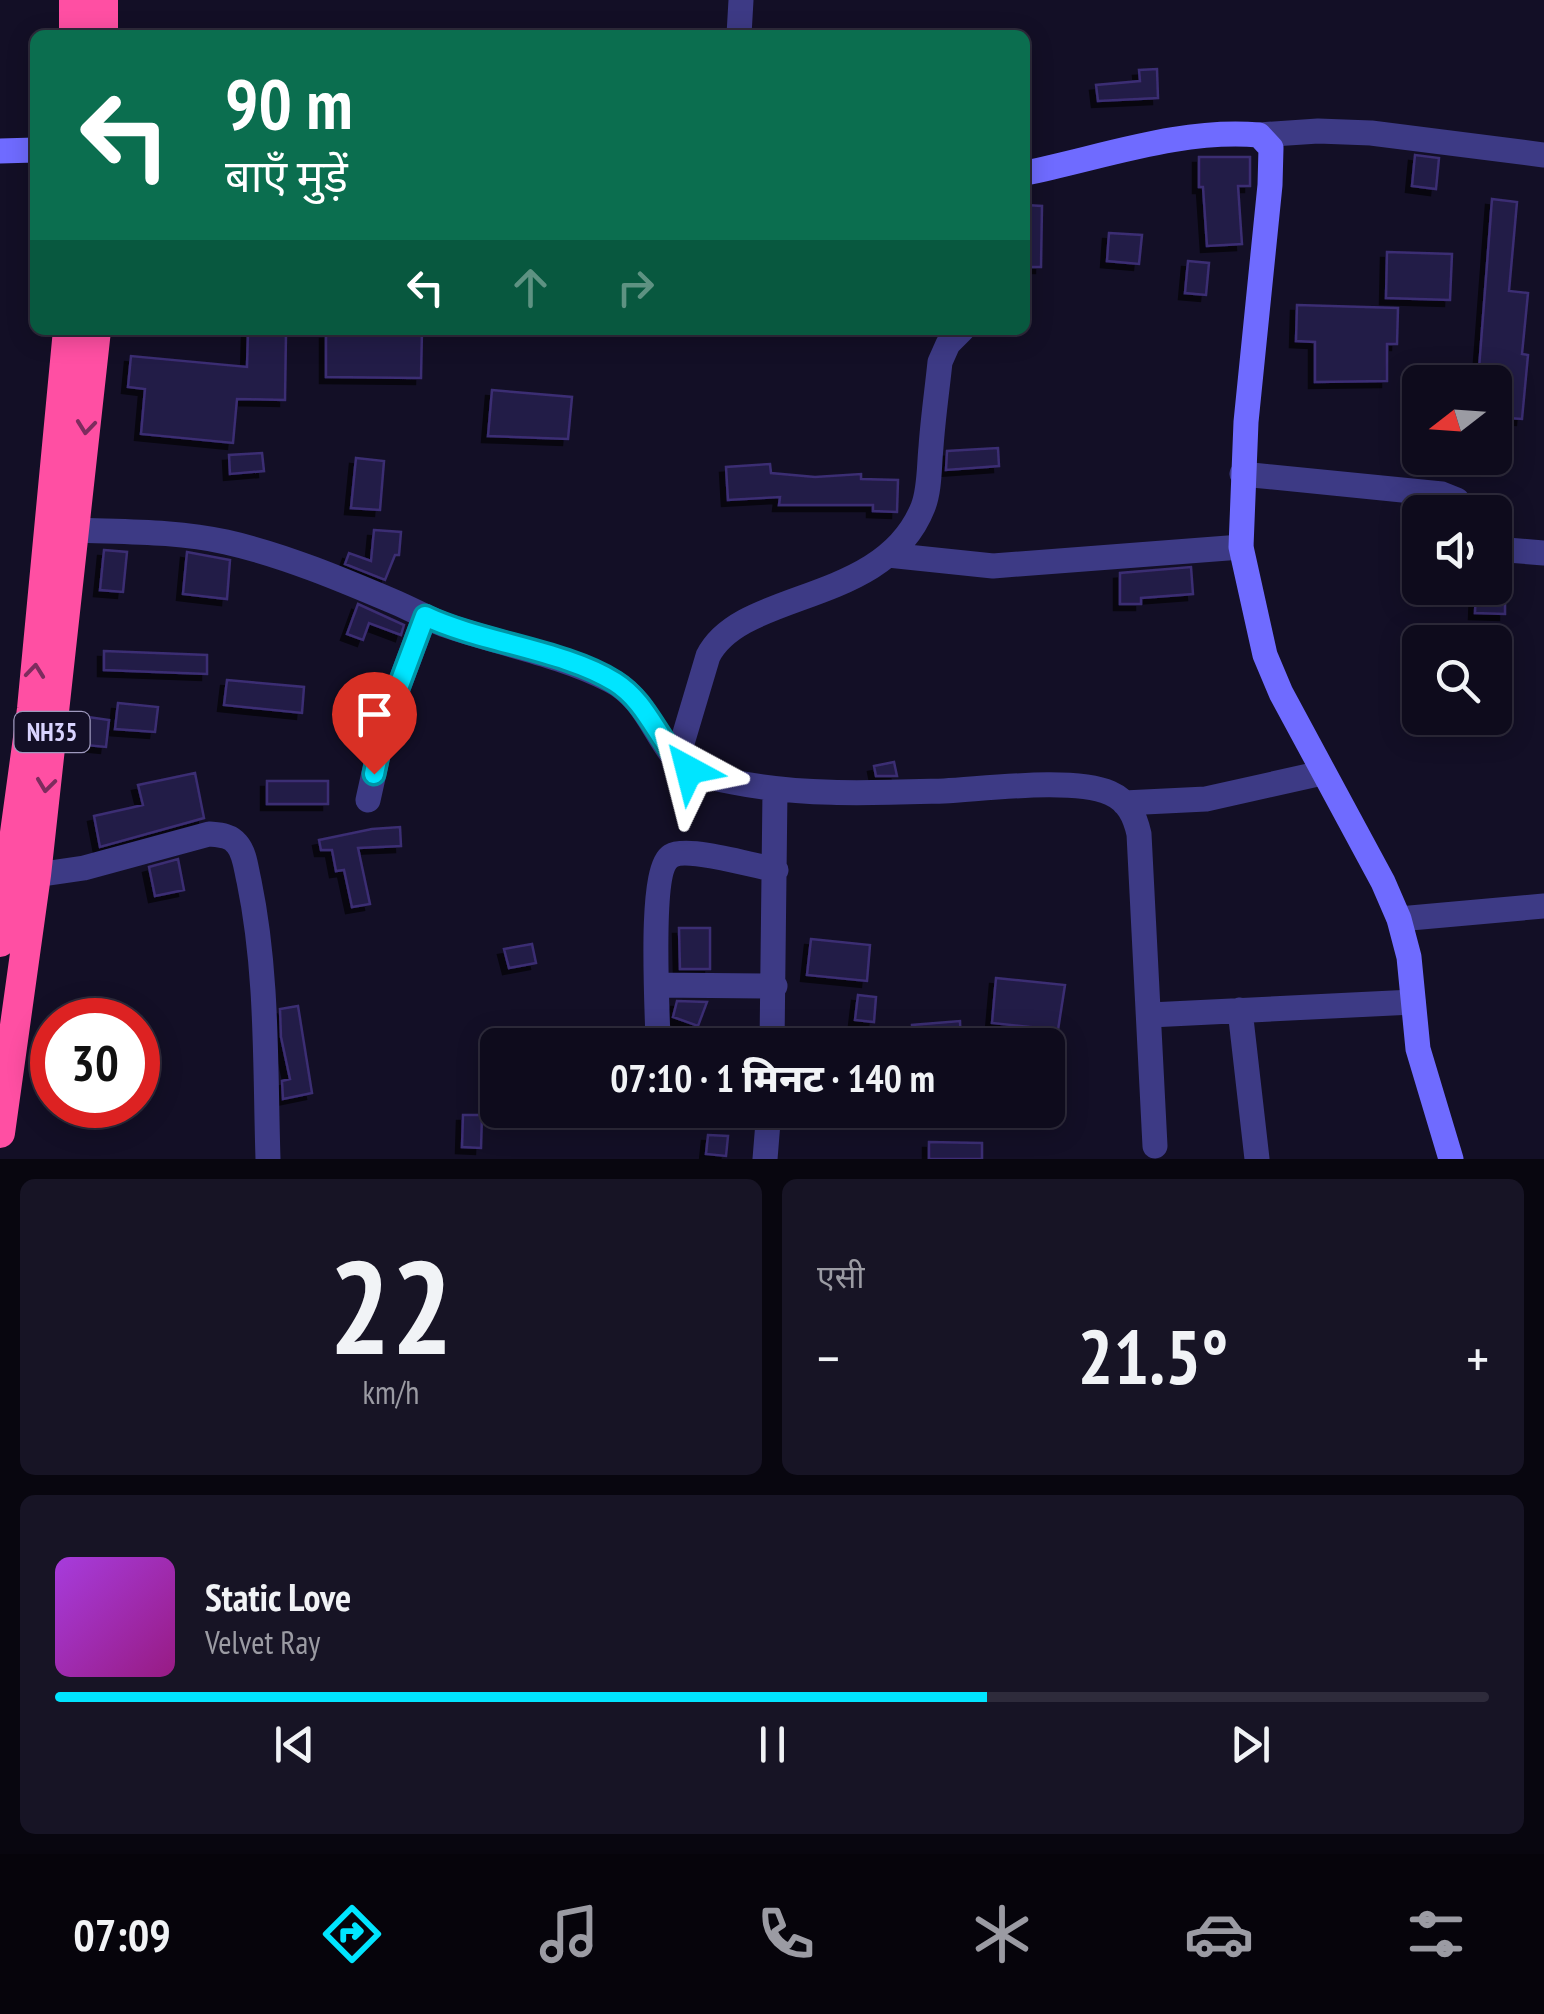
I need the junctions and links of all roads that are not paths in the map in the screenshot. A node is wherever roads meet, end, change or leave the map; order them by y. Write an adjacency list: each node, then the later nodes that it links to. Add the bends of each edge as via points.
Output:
1 (74, 0): 4 (highway)
2 (102, 0): 5 (highway)
3 (740, 0): 6 (street)
4 (74, 30)
5 (103, 30)
6 (738, 30)
7 (1259, 136): 10 (street, via 1371,133); 11 (street, via 1183,140); 15 (street, via 1272,160)
8 (30, 150): 9 (street)
9 (0, 151)
10 (1544, 154)
11 (1030, 171)
12 (68, 335): 32 (highway, NH35, one-way to 12, via 32,709)
13 (96, 335): 17 (highway, NH35, one-way to 17)
14 (957, 335): 20 (street, via 940,362 924,506)
15 (1242, 474): 16 (street); 18 (street)
16 (1444, 495)
17 (76, 530): 22 (street, via 228,542); 29 (highway, NH35, one-way to 29)
18 (1241, 547): 20 (street, via 994,566); 24 (street, via 1265,656)
19 (1512, 551): 21 (street)
20 (888, 554): 23 (street, via 839,586 755,618 716,641)
21 (1544, 554)
22 (425, 616): 23 (street, via 615,682 646,711); 26 (street, via 385,723)
23 (677, 760): 25 (street, via 706,776)
24 (1322, 773): 27 (street, via 1206,799); 31 (street)
25 (775, 790): 27 (street, via 1086,788); 28 (street)
26 (368, 800)
27 (1124, 803): 37 (street, via 1140,834)
28 (776, 870): 33 (street, via 701,853 670,856 658,886); 34 (street)
29 (36, 875): 41 (highway, NH35); 43 (street, via 209,834 237,843 254,905 264,989)
30 (1544, 906): 31 (street)
31 (1399, 919): 35 (street)
32 (0, 942)
33 (657, 985): 34 (street); 38 (street)
34 (775, 986): 39 (street)
35 (1413, 1002): 36 (street); 46 (street, via 1418,1050)
36 (1240, 1010): 37 (street); 45 (street)
37 (1150, 1015): 42 (street)
38 (658, 1028)
39 (773, 1028)
40 (768, 1128): 44 (street)
41 (0, 1133)
42 (1155, 1146)
43 (268, 1159)
44 (765, 1159)
45 (1257, 1159)
46 (1451, 1159)

